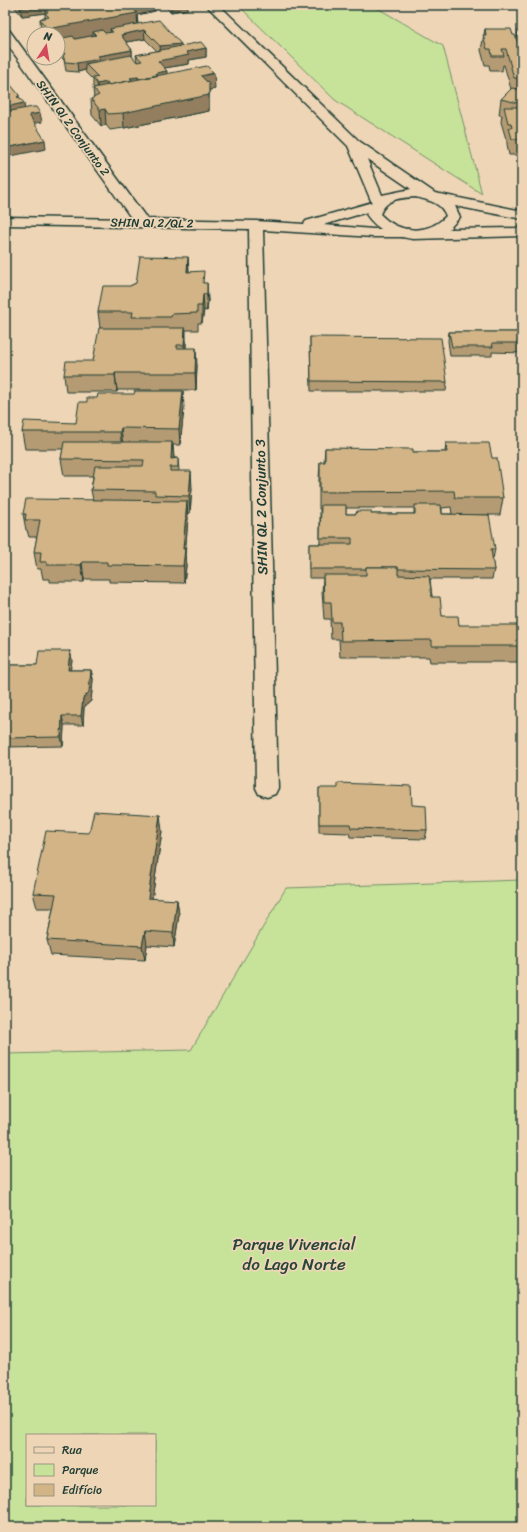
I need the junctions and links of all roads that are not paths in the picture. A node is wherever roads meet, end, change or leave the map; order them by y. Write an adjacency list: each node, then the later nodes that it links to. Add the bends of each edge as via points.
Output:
1 (212, 5): 3 (street)
2 (5, 33): 8 (street, SHIN QI 2 Conjunto 2)
3 (354, 144): 4 (street); 5 (street)
4 (432, 197): 5 (street, SHIN QI 2/QL 2, via 401,194 388,197); 6 (street); 12 (street, via 443,201 451,209 453,217 448,225 436,231)
5 (377, 204): 10 (street, SHIN QI 2/QL 2); 12 (street, via 374,214 379,223 392,230)
6 (522, 214)
7 (5, 221): 8 (street, SHIN QI 2/QL 2)
8 (142, 222): 9 (street, SHIN QI 2/QL 2)
9 (256, 225): 10 (street, SHIN QI 2/QL 2); 13 (street, SHIN QL 2 Conjunto 3)
10 (298, 227): 12 (street, SHIN QI 2/QL 2)
11 (522, 232): 12 (street, SHIN QI 2/QL 2)
12 (415, 234)
13 (267, 788)

